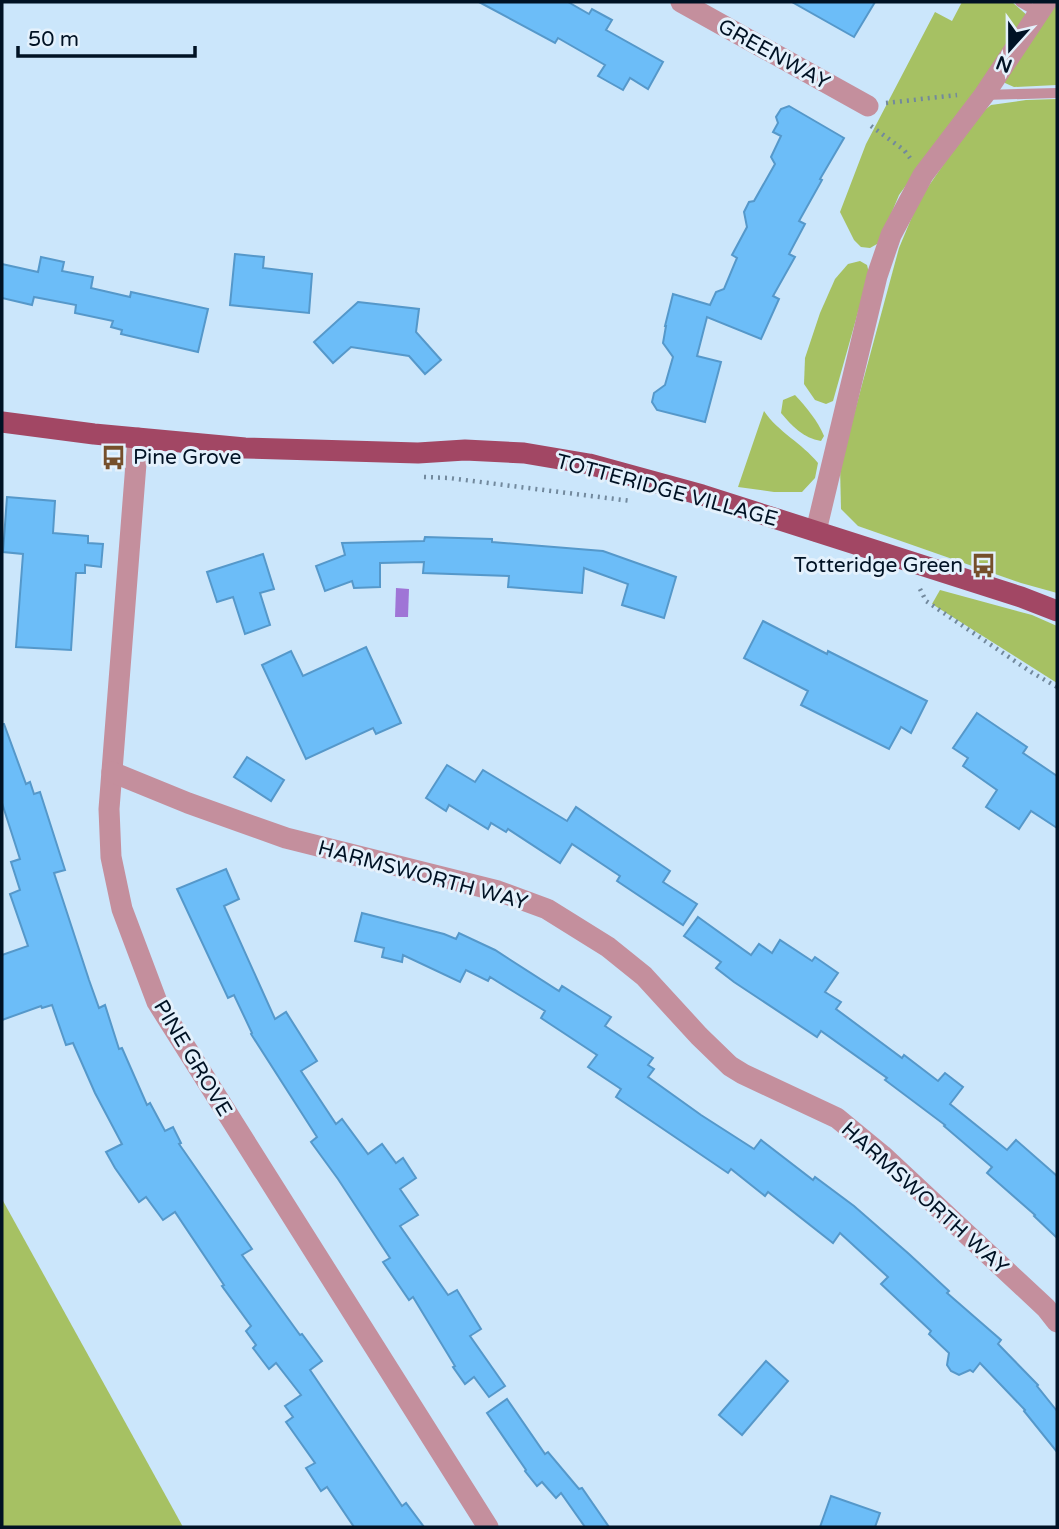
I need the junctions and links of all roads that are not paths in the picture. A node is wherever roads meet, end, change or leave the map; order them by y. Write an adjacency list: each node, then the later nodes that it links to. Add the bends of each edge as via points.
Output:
1 (681, 2): 5 (street, GREENWAY)
2 (1035, 5): 3 (street)
3 (985, 93): 4 (lane); 8 (street, via 923,175 891,235 877,276)
4 (1057, 93)
5 (868, 106)
6 (2, 422): 7 (main road, TOTTERIDGE VILLAGE)
7 (138, 438): 8 (main road, TOTTERIDGE VILLAGE, via 322,451 524,453 589,464); 10 (street, PINE GROVE)
8 (816, 531): 9 (main road, TOTTERIDGE VILLAGE)
9 (1057, 611)
10 (112, 772): 11 (street, HARMSWORTH WAY, via 286,838 498,891 547,909 644,976 730,1066 836,1118 882,1155); 12 (street, PINE GROVE, via 111,857 122,909 157,1002)
11 (1057, 1322)
12 (488, 1527)

